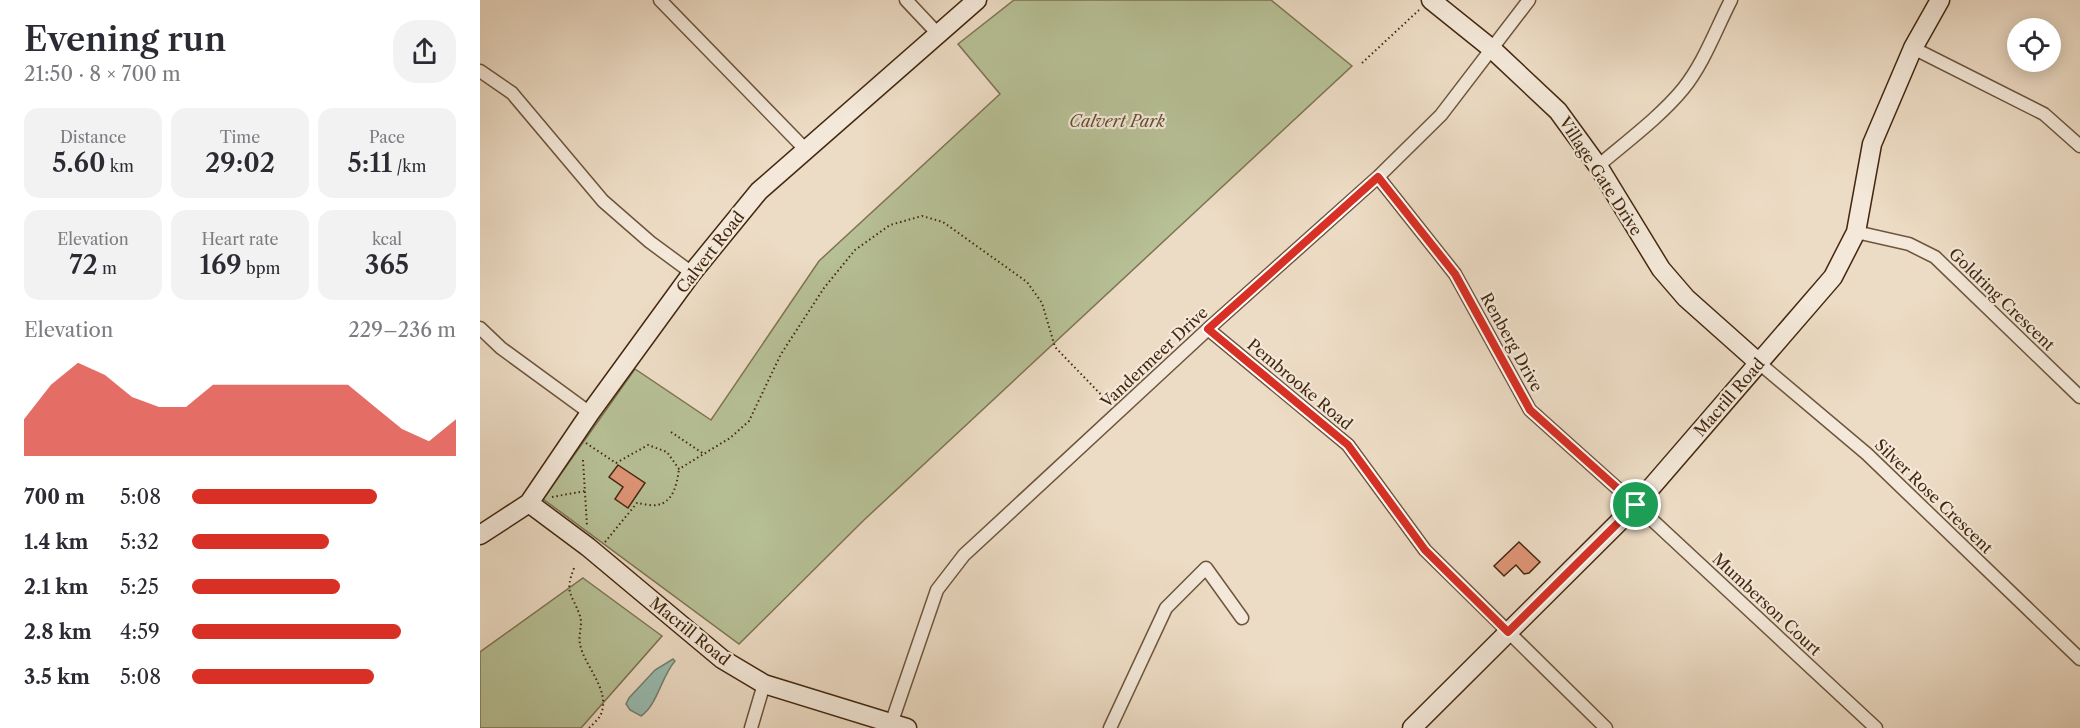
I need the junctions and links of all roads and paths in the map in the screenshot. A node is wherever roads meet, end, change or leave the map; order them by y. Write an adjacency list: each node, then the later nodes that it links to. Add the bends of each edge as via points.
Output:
1 (660, 0): 14 (street)
2 (906, 0): 8 (street)
3 (977, 0): 8 (street, Calvert Road)
4 (1529, 0): 10 (street, Vandermeer Drive)
5 (1731, 0): 15 (street, via 1683,89)
6 (1940, 0): 9 (street, Macrill Road)
7 (1426, 4): 10 (street, Village Gate Drive); 11 (path)
8 (938, 34): 14 (street, Calvert Road)
9 (1913, 48): 13 (street, via 2043,114); 17 (street, Macrill Road, via 1872,144)
10 (1492, 49): 15 (street, Village Gate Drive, via 1558,111); 16 (street, Vandermeer Drive, via 1441,115)
11 (1362, 63)
12 (480, 71): 18 (street, via 512,93 603,201)
13 (2080, 146)
14 (805, 149): 18 (street, Calvert Road, via 759,191)
15 (1598, 166): 21 (street, Village Gate Drive, via 1661,269 1686,298)
16 (1378, 177): 20 (street, Vandermeer Drive); 32 (street, Renberg Drive, via 1455,274 1530,410)
17 (1856, 232): 21 (street, Macrill Road, via 1833,277); 22 (street, Goldring Crescent, via 1909,244 1935,257)
18 (692, 273): 24 (street, Calvert Road)
19 (480, 328): 24 (street)
20 (1208, 329): 23 (street, Vandermeer Drive); 37 (street, Pembrooke Road, via 1348,445 1425,550)
21 (1759, 363): 32 (street, Macrill Road); 38 (street, Silver Rose Crescent, via 1867,454)
22 (2080, 397)
23 (1118, 412): 27 (path, via 1055,347 1042,303 1027,282 943,222 922,216 890,225 855,250 824,288 782,354 749,421); 40 (street, Vandermeer Drive, via 964,555 937,590)
24 (590, 413): 26 (street, Calvert Road)
25 (671, 432): 27 (path)
26 (574, 436): 29 (path, via 616,463 648,446 667,452); 31 (street, Calvert Road)
27 (704, 454): 29 (path)
28 (583, 460): 30 (path)
29 (679, 469): 34 (path, via 676,487 669,498 658,505 637,503)
30 (585, 491): 31 (path); 34 (path)
31 (529, 502): 33 (street, Calvert Road); 34 (street, Macrill Road)
32 (1636, 505): 37 (street, Macrill Road); 46 (street, Mumberson Court)
33 (480, 535)
34 (592, 550): 39 (street, Macrill Road, via 722,659)
35 (574, 568): 41 (path, via 569,594 581,618 580,645 603,699 601,714)
36 (1242, 618): 43 (street, via 1206,568 1166,608)
37 (1508, 632): 44 (street, Macrill Road); 45 (street, Pembrooke Road)
38 (2080, 659)
39 (764, 684): 40 (street, Macrill Road); 42 (street)
40 (899, 726)
41 (589, 728)
42 (751, 728)
43 (1110, 728)
44 (1413, 728)
45 (1606, 728)
46 (1876, 728)

